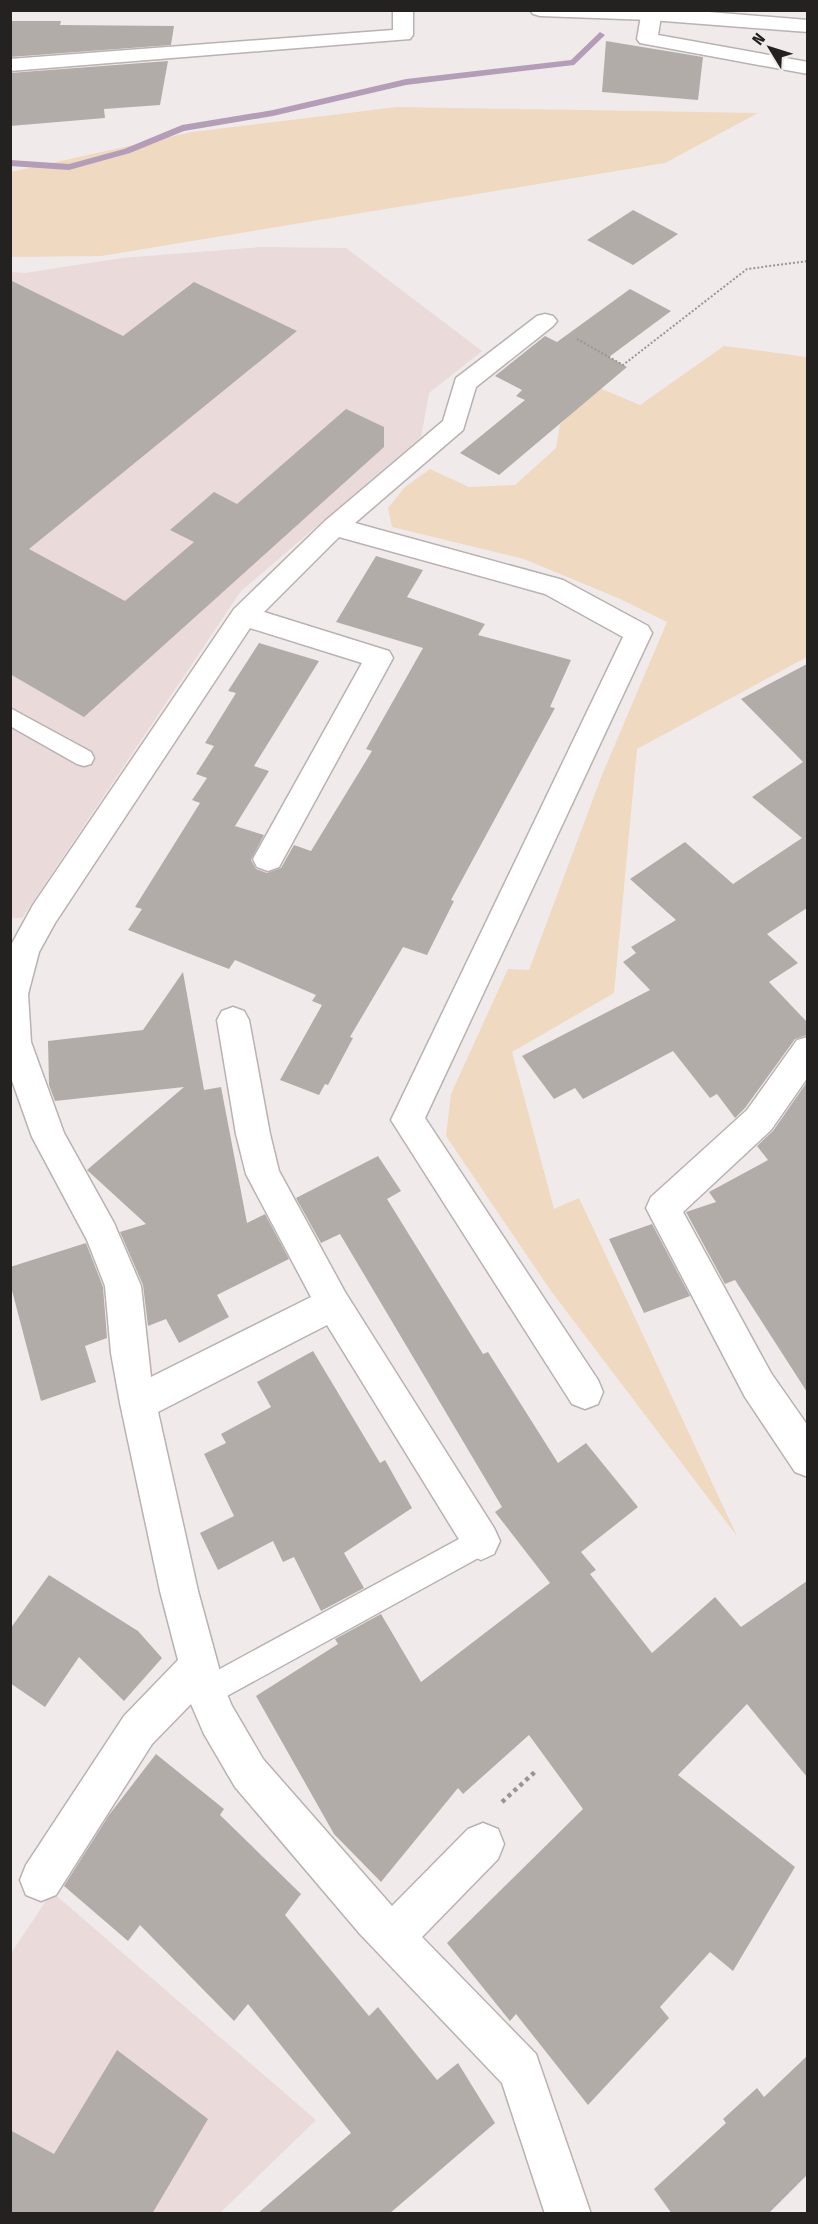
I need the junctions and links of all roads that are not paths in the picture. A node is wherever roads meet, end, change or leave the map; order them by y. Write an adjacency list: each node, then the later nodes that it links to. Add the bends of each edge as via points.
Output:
1 (403, 10): 5 (street, via 404,35)
2 (540, 10): 3 (street)
3 (652, 12): 4 (street); 6 (street, via 647,39)
4 (807, 26)
5 (10, 65)
6 (807, 68)
7 (544, 321): 8 (street, via 465,384 454,424)
8 (334, 527): 9 (street); 16 (street, via 554,587 638,633 408,1120)
9 (244, 616): 12 (street, via 379,658); 17 (street, via 44,914 24,951 12,994 15,1042 49,1137 102,1234 123,1286)
10 (10, 716): 11 (lane)
11 (84, 758)
12 (268, 859)
13 (233, 1020): 15 (street, via 262,1174)
14 (807, 1050): 18 (street, via 759,1120 663,1208 758,1385)
15 (333, 1304): 17 (street); 19 (street)
16 (585, 1392)
17 (138, 1403): 20 (street, via 179,1591)
18 (807, 1459)
19 (482, 1540): 20 (lane)
20 (203, 1679): 22 (street, via 138,1730); 23 (street, via 218,1720 249,1773)
21 (483, 1844): 23 (street)
22 (41, 1880)
23 (392, 1937): 24 (street, via 520,2070)
24 (568, 2214)

